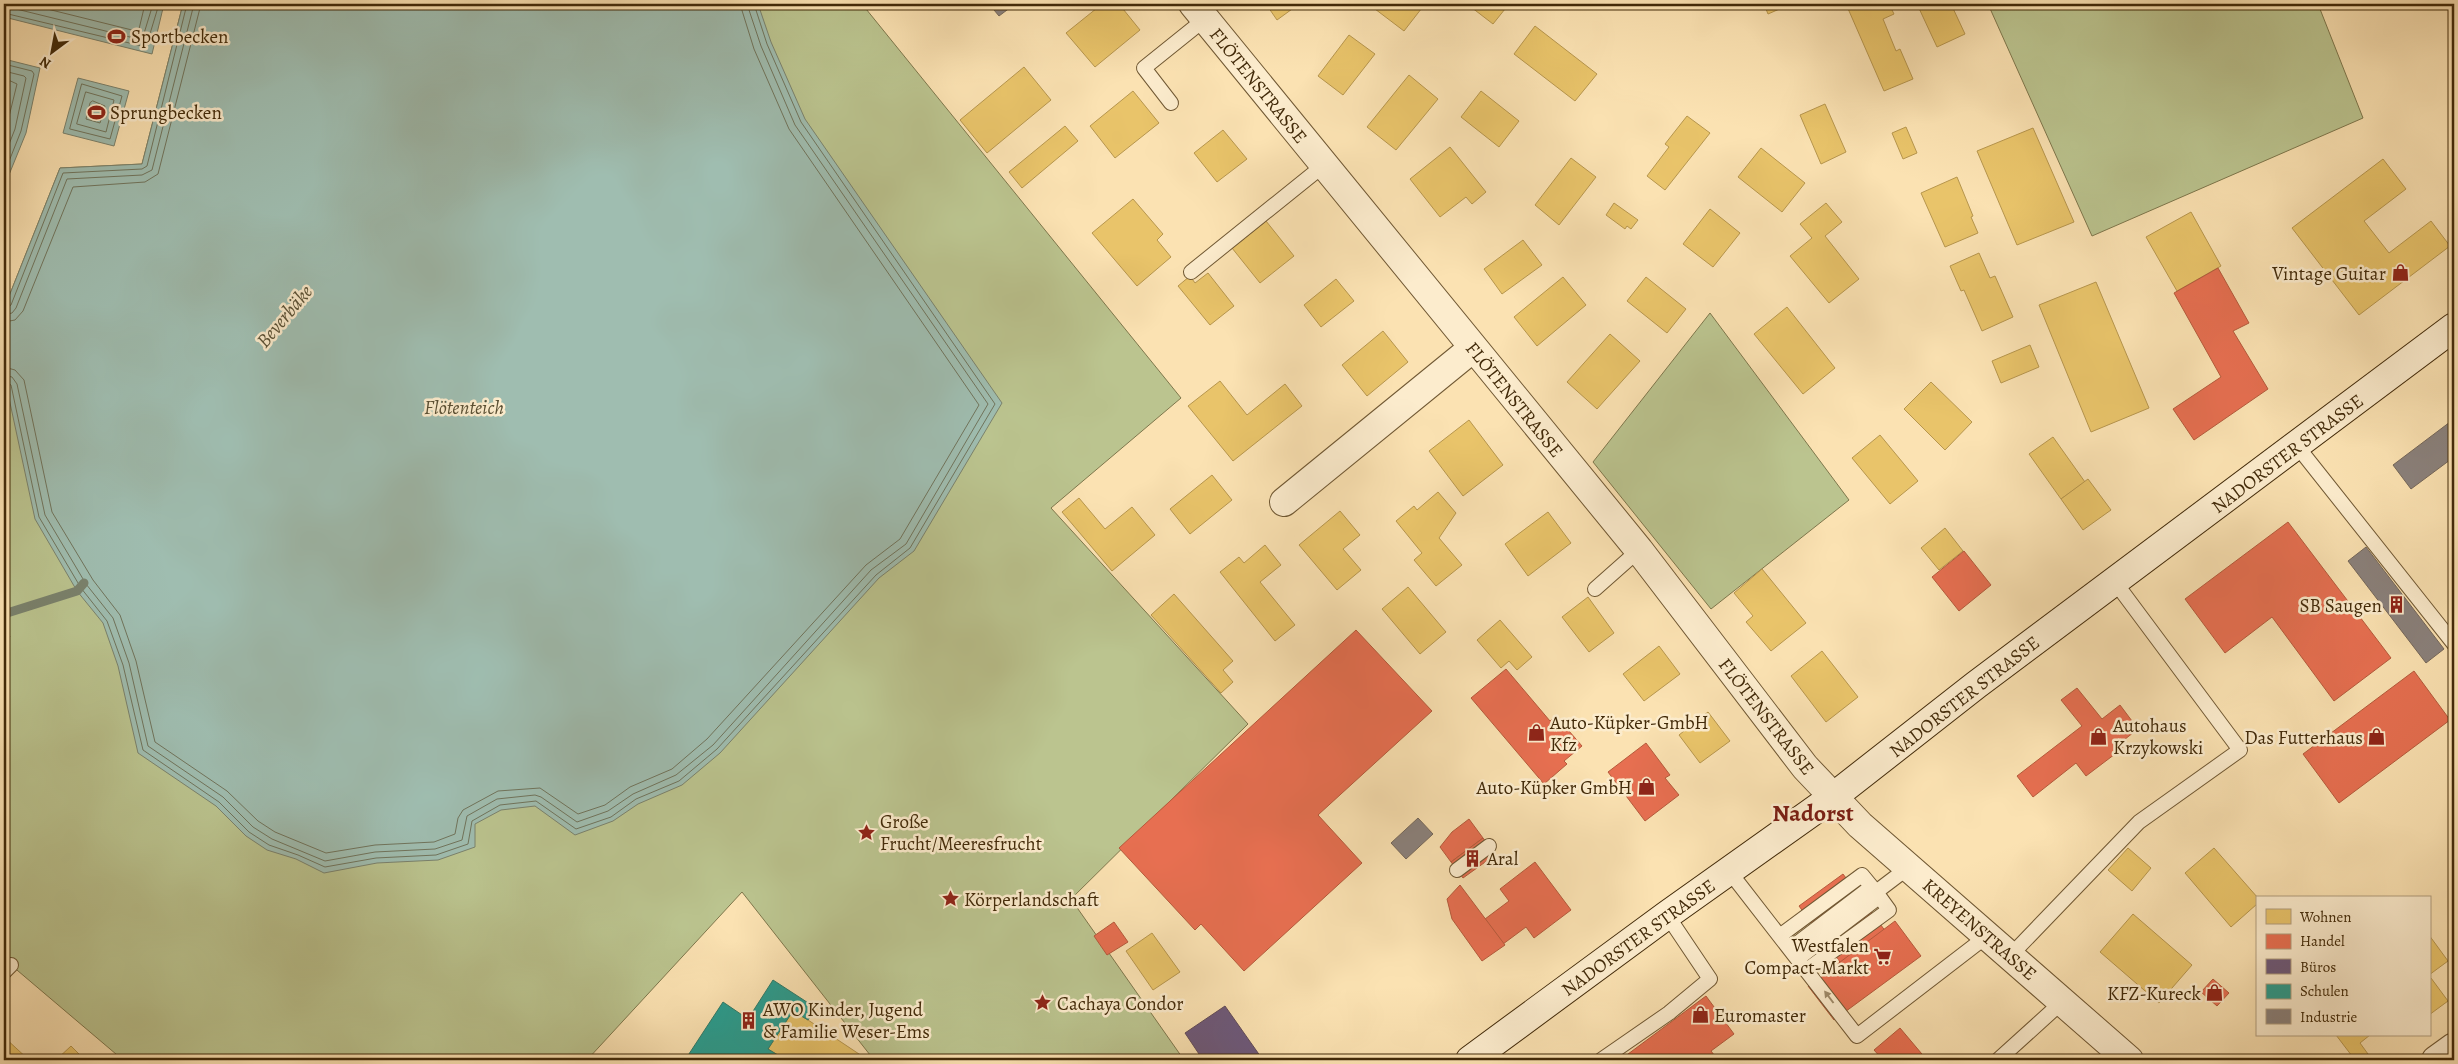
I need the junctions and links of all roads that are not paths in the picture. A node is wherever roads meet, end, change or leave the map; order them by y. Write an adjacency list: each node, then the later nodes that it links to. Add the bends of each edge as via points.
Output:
1 (1199, 11): 2 (lane, via 1144,68); 3 (street, FLÖTENSTRASSE)
2 (1172, 103)
3 (1324, 166): 4 (lane); 6 (street, FLÖTENSTRASSE)
4 (1191, 272)
5 (2454, 327): 7 (street, NADORSTER STRASSE)
6 (1473, 348): 8 (street); 9 (street, FLÖTENSTRASSE)
7 (2298, 446): 10 (street, NADORSTER STRASSE); 12 (lane)
8 (1284, 502)
9 (1639, 550): 11 (lane); 13 (street, FLÖTENSTRASSE, via 1805,767)
10 (2116, 582): 13 (street, NADORSTER STRASSE, via 1976,685); 23 (lane, via 2240,750 2139,822)
11 (1595, 589)
12 (2454, 644)
13 (1833, 797): 15 (street, KREYENSTRASSE); 17 (street, NADORSTER STRASSE)
14 (1489, 846): 16 (lane)
15 (1909, 867): 18 (lane); 21 (street, KREYENSTRASSE)
16 (1457, 870)
17 (1729, 870): 19 (street, NADORSTER STRASSE); 20 (lane)
18 (1875, 892): 20 (lane, via 1862,875); 22 (lane); 24 (lane, via 1889,910 1827,963)
19 (1667, 915): 27 (street, NADORSTER STRASSE); 28 (lane, via 1710,979 1669,1013)
20 (1781, 935): 22 (lane)
21 (1987, 936): 23 (street, KREYENSTRASSE); 24 (lane, one-way to 24, via 1857,1036)
22 (1795, 953): 24 (lane)
23 (2010, 956): 25 (street, KREYENSTRASSE)
24 (1808, 970)
25 (2062, 1002): 29 (lane); 30 (street, KREYENSTRASSE)
26 (2454, 1047): 31 (street)
27 (1483, 1057)
28 (1601, 1060)
29 (1998, 1060)
30 (2129, 1060)
31 (2436, 1060)

